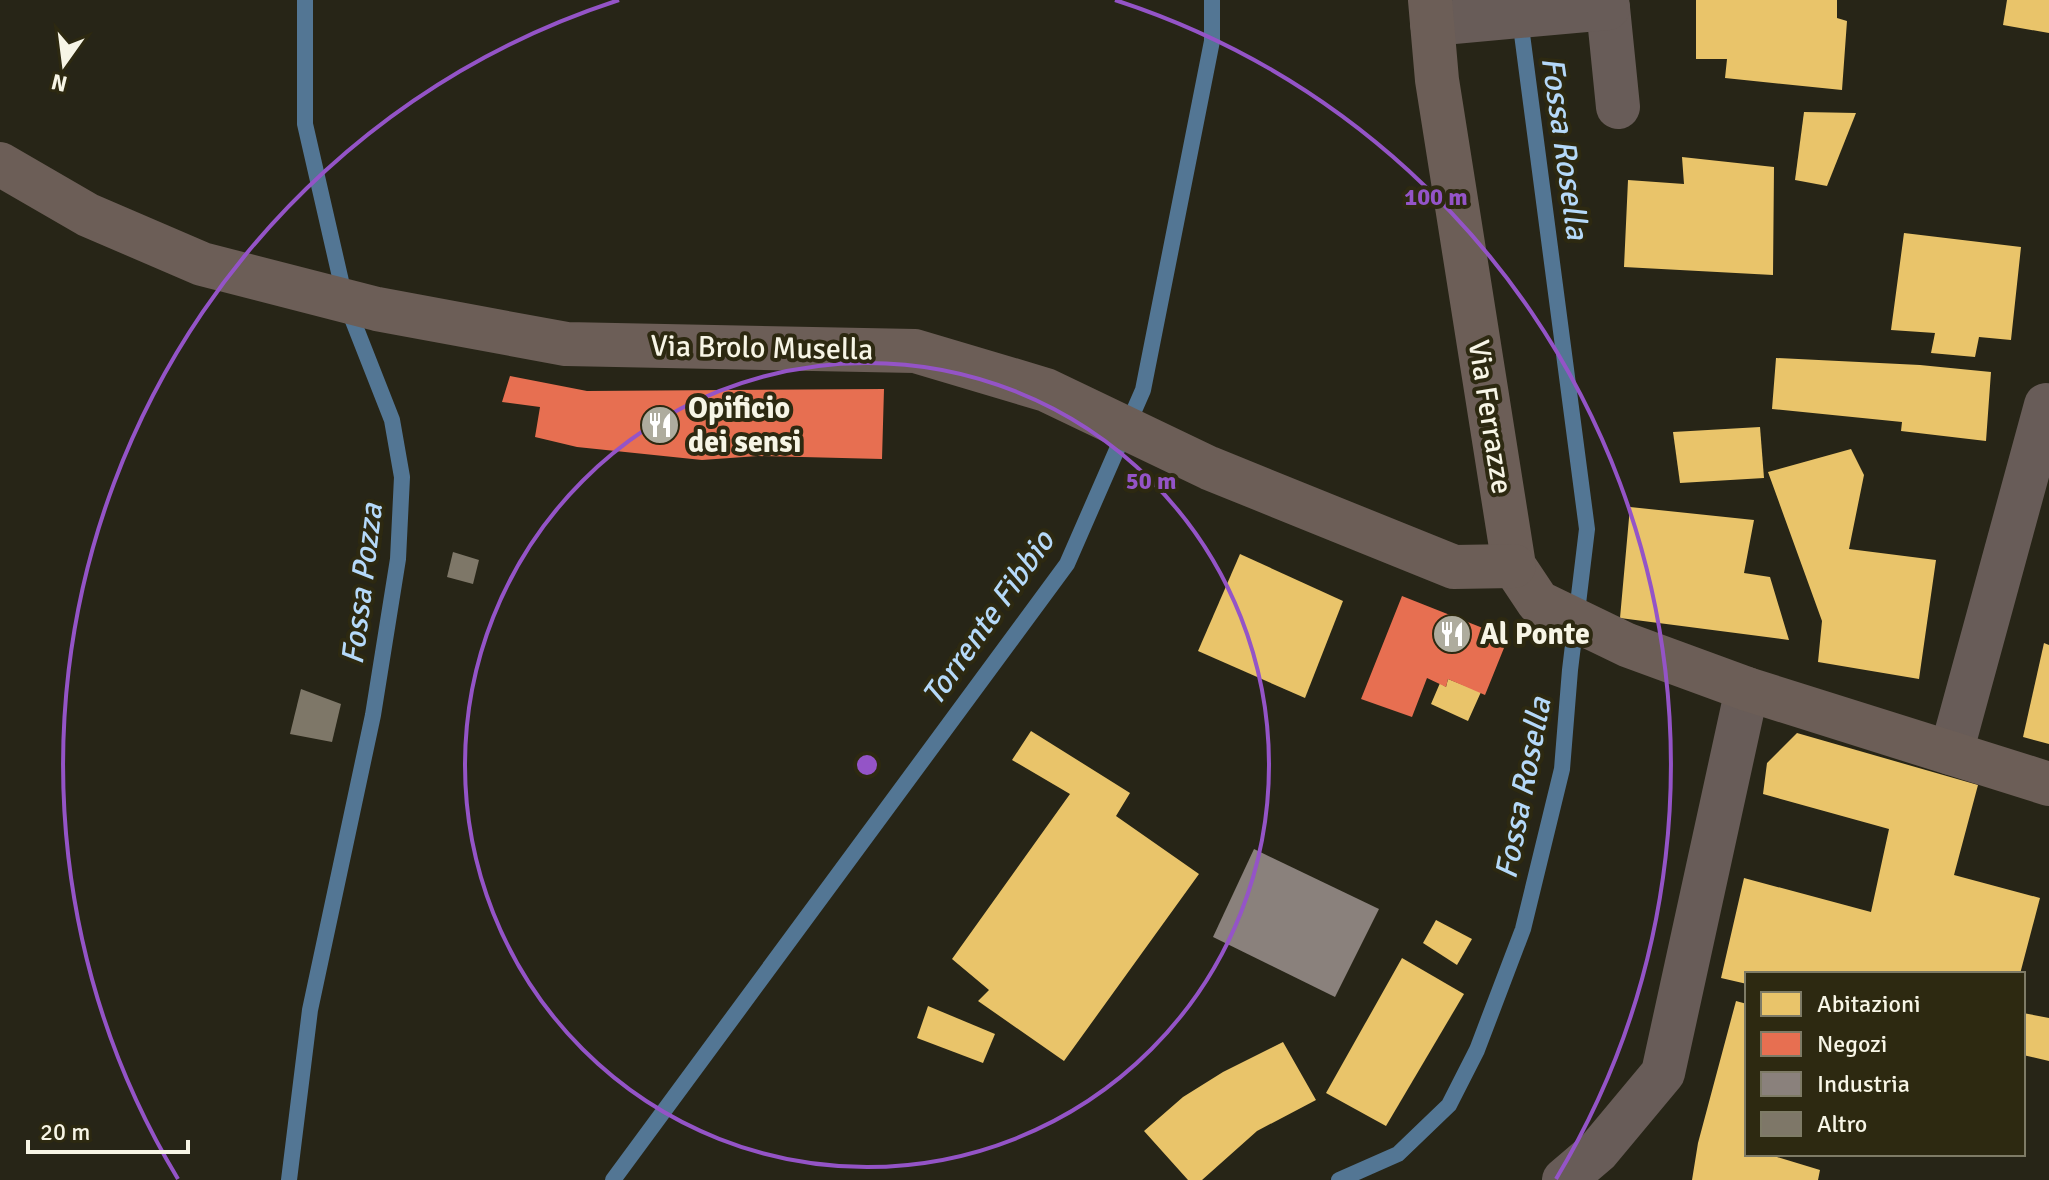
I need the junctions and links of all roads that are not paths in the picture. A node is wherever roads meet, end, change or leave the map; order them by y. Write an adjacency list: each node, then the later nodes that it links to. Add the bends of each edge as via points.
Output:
1 (1607, 4): 2 (street, via 1495,19); 3 (street)
2 (1431, 12): 6 (street, Via Ferrazze, via 1437,80)
3 (1618, 107)
4 (0, 164): 6 (street, Via Brolo Musella, via 88,215 202,264 377,309 566,344 915,351 1046,390 1209,468 1454,567)
5 (2046, 405): 8 (street)
6 (1514, 566): 7 (street, Via Ferrazze, via 1538,602 1627,645)
7 (1747, 689): 8 (street, Via Ferrazze); 10 (street, via 1663,1073 1598,1151)
8 (1951, 753): 9 (street, Via Ferrazze)
9 (2049, 784)
10 (1564, 1180)

